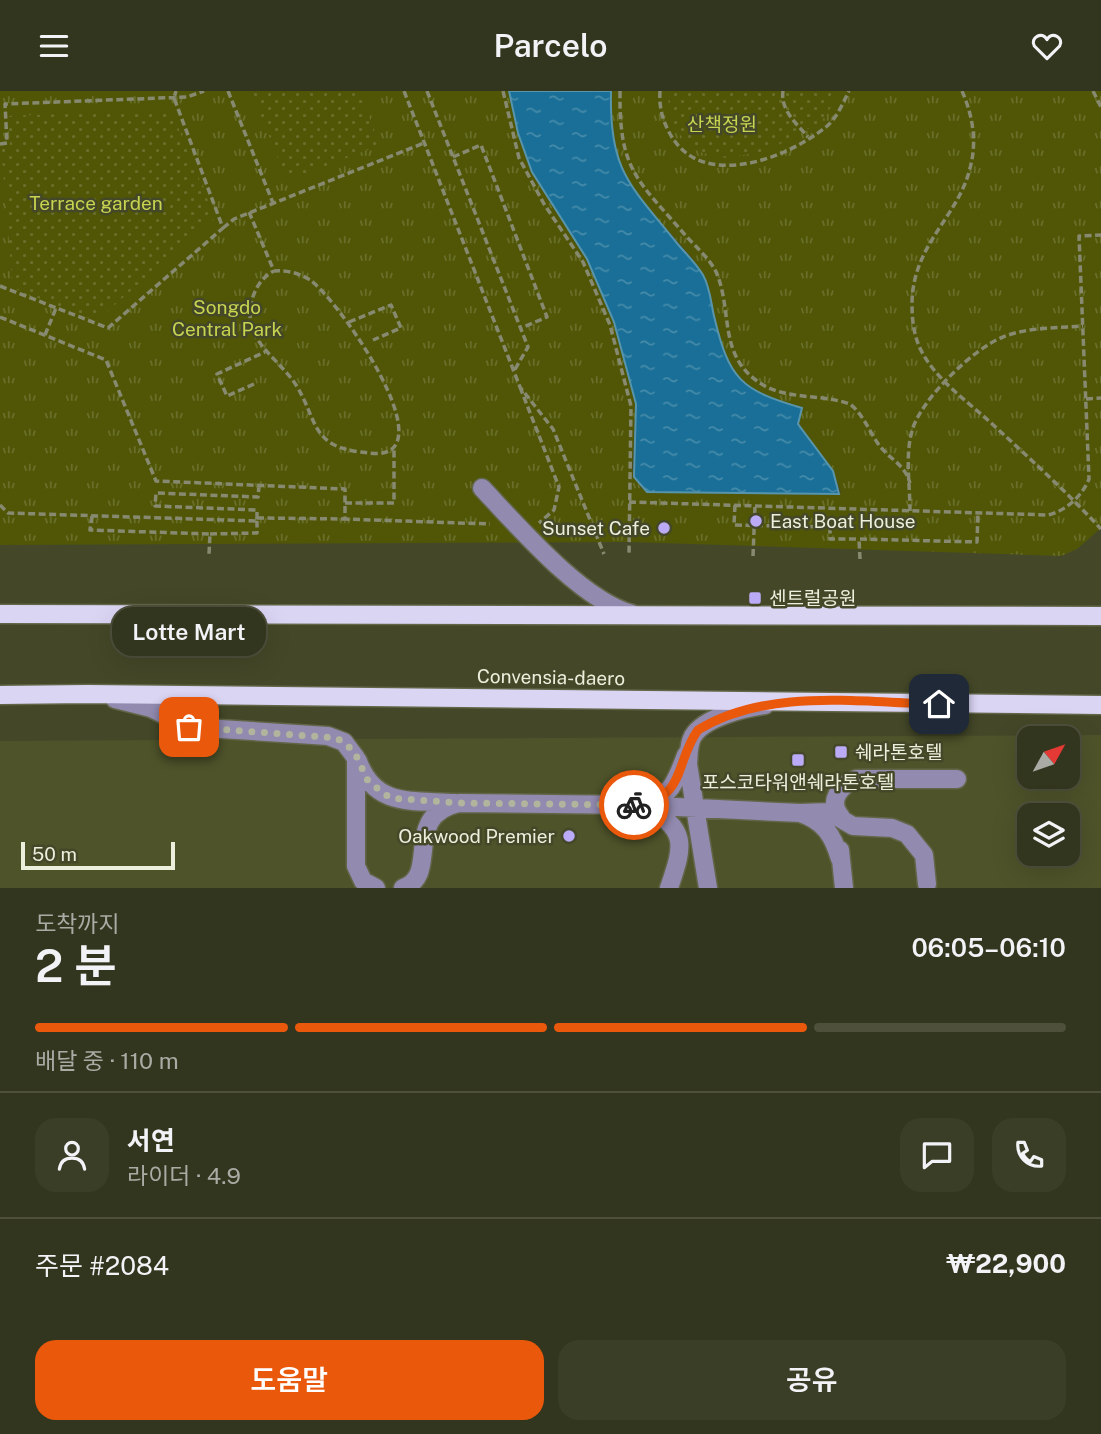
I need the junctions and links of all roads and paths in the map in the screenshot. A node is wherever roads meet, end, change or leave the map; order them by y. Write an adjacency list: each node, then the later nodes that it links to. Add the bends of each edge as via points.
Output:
1 (176, 91): 13 (path)
2 (204, 91): 13 (path)
3 (228, 91): 19 (path)
4 (404, 91): 16 (path)
5 (427, 91): 18 (path)
6 (503, 91): 44 (path, via 519,157 583,262 610,325 631,405)
7 (620, 91): 39 (path, via 620,131 626,159 639,181 714,268 728,338 739,363 770,389 850,404 879,446 901,463)
8 (660, 91): 15 (path, via 666,126 682,150 694,158 723,165 748,164)
9 (783, 91): 15 (path, via 788,114)
10 (849, 91): 15 (path, via 829,124)
11 (962, 91): 34 (path, via 973,125 971,165 921,255 912,295 916,341)
12 (1093, 91): 14 (path)
13 (174, 98): 17 (path, via 5,104 7,143); 21 (path)
14 (1101, 107)
15 (808, 137)
16 (425, 143): 19 (path); 33 (path)
17 (0, 144)
18 (453, 157): 29 (path); 29 (path, via 481,145 547,317)
19 (273, 203): 20 (path)
20 (249, 212): 21 (path); 23 (path)
21 (223, 227): 25 (path, via 108,328)
22 (1101, 235): 28 (path, via 1079,236)
23 (274, 271): 27 (path, via 306,278); 32 (path, via 258,287 250,313 253,333)
24 (0, 286): 25 (path)
25 (57, 308): 30 (path)
26 (0, 317): 30 (path)
27 (349, 322): 31 (path, via 391,305 401,328); 38 (path, via 392,402 398,432)
28 (1083, 326): 34 (path, via 1004,336); 37 (path)
29 (520, 328): 33 (path, via 528,347)
30 (45, 335): 40 (path, via 106,360 156,481)
31 (373, 340)
32 (266, 351): 35 (path, via 217,374 228,396); 38 (path, via 297,387 327,442 340,450 377,454)
33 (514, 371): 59 (path, via 520,387 553,429)
34 (946, 382): 39 (path, via 927,402 912,430); 43 (path)
35 (254, 384)
36 (1101, 398): 37 (path)
37 (1086, 399): 43 (path, via 1089,478)
38 (394, 446): 45 (path, via 394,503)
39 (910, 483): 49 (path)
40 (259, 486): 42 (path); 53 (path, via 258,497 156,493 155,506 257,510)
41 (482, 488): 64 (street, via 595,596)
42 (345, 489)
43 (1074, 500): 50 (path, via 1048,515); 55 (path)
44 (629, 502): 47 (path); 60 (path)
45 (345, 503)
46 (0, 505): 51 (path, via 8,513)
47 (735, 505): 48 (path); 54 (path, via 734,525)
48 (755, 506): 49 (path); 54 (path)
49 (910, 511): 50 (path)
50 (978, 513): 57 (path, via 977,542)
51 (92, 516): 53 (path); 56 (path, via 90,530)
52 (345, 519): 53 (path)
53 (257, 520): 56 (path, via 257,533)
54 (754, 526): 57 (path, via 830,527 830,539); 61 (path)
55 (1101, 529)
56 (210, 534): 58 (path)
57 (859, 539): 62 (path)
58 (209, 554)
59 (604, 554)
60 (629, 554)
61 (753, 556)
62 (860, 559)
63 (0, 614): 64 (main road)
64 (638, 615): 65 (main road)
65 (1101, 616)
66 (87, 694): 67 (main road, Convensia-daero); 68 (main road, Convensia-daero); 71 (street, via 131,702 189,727 337,738)
67 (0, 695)
68 (799, 702): 69 (main road, Convensia-daero); 70 (street, via 734,713 698,730)
69 (1101, 705)
70 (689, 745): 74 (street, via 673,788 653,802); 75 (street)
71 (356, 758): 73 (street, via 368,781 382,794); 81 (street, via 356,866 363,881)
72 (957, 779): 77 (street, via 856,779 835,797 834,807)
73 (459, 803): 74 (street); 82 (street, via 441,810 429,824 423,837 420,875)
74 (636, 805): 75 (street); 83 (street, via 660,816 680,840 682,851)
75 (695, 807): 76 (street); 84 (street)
76 (800, 813): 77 (street, via 829,812); 79 (street, via 826,828)
77 (841, 817): 78 (street)
78 (858, 827): 79 (street, via 842,834); 80 (street, via 892,828 912,838 924,855)
79 (840, 859): 85 (street)
80 (927, 884)
81 (376, 888)
82 (403, 888)
83 (669, 888)
84 (708, 888)
85 (844, 888)

